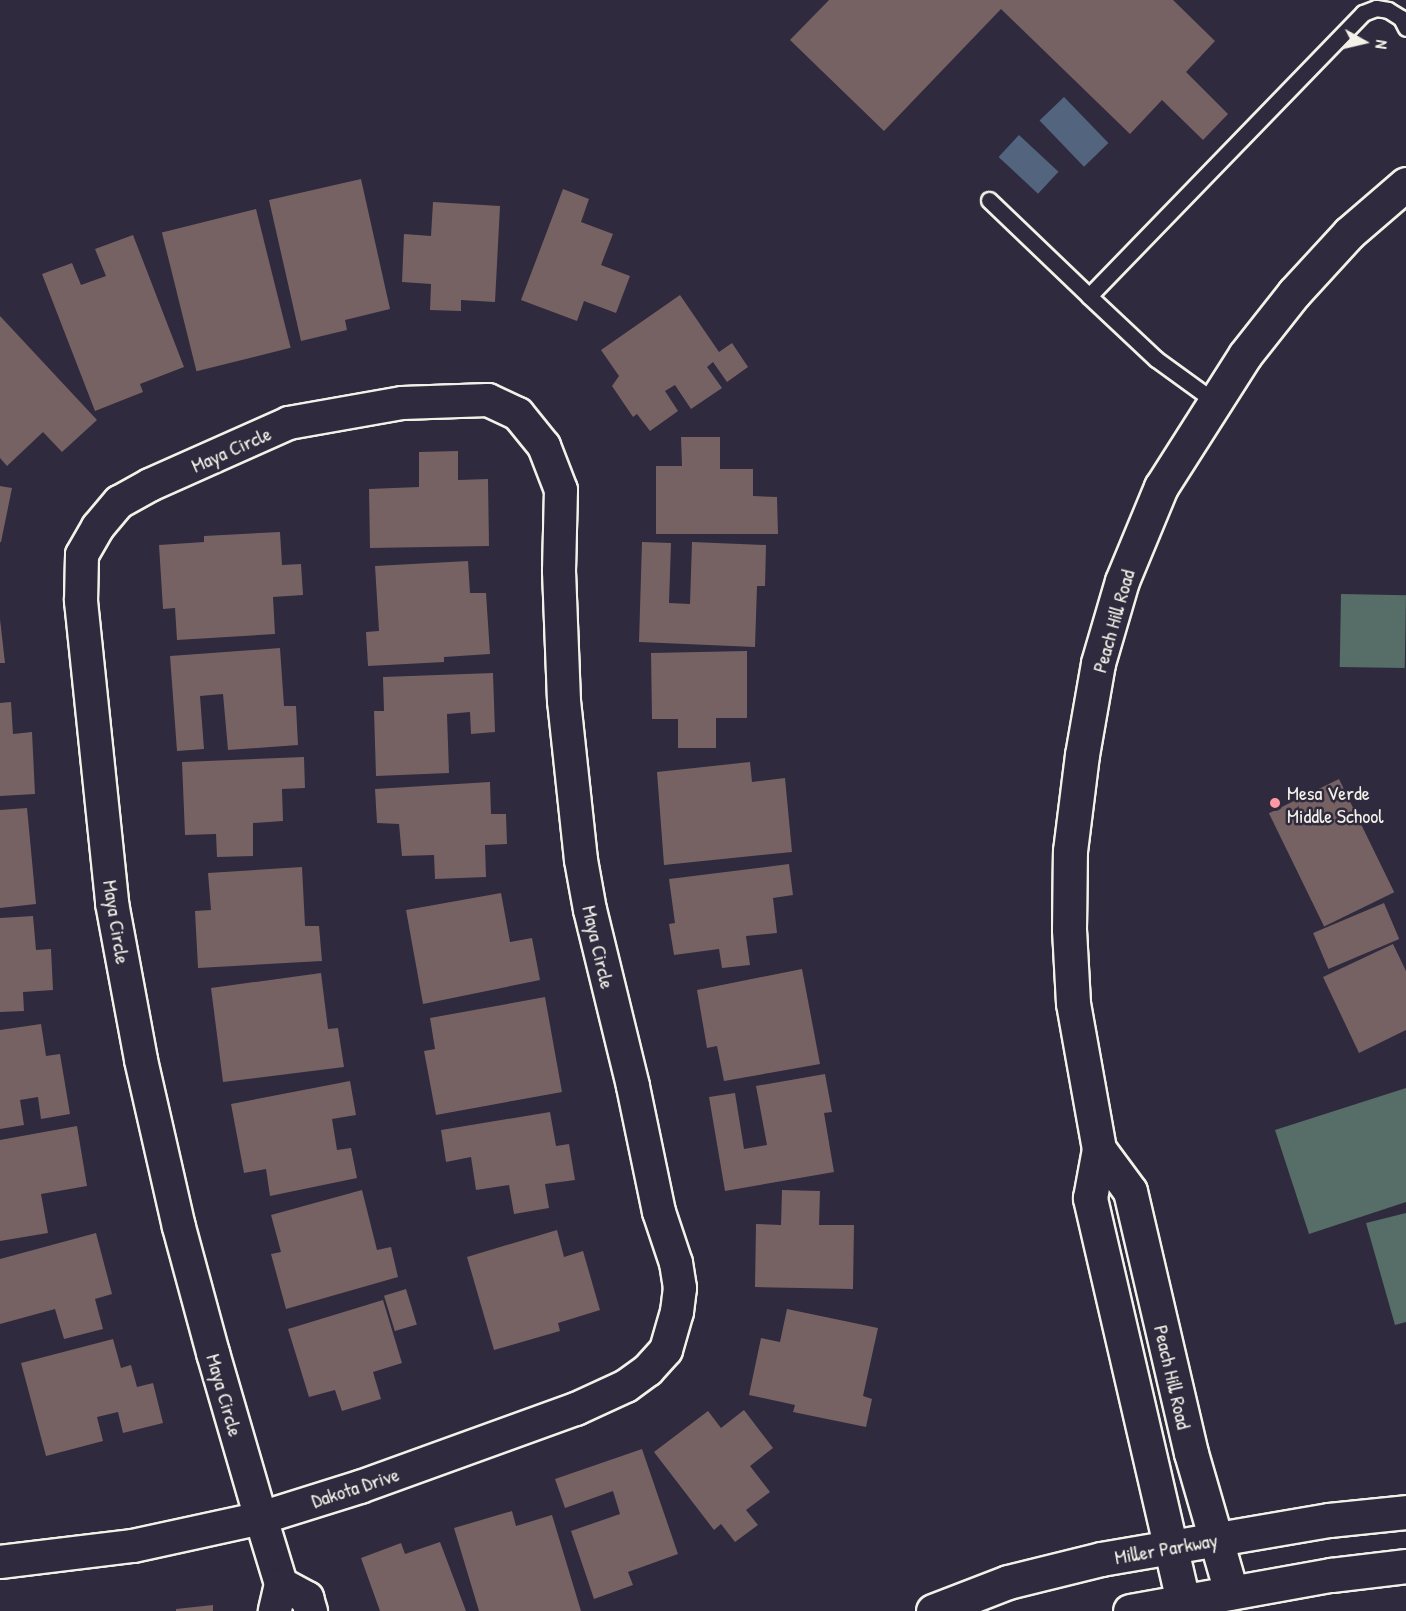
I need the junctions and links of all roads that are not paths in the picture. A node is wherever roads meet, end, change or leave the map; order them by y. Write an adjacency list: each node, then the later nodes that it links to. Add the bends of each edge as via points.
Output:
1 (1406, 28): 4 (lane, via 1401,18 1389,10 1376,8 1363,13)
2 (1406, 184): 5 (street, Peach Hill Road, via 1349,233 1293,293)
3 (989, 200): 4 (lane)
4 (1089, 296): 5 (lane, via 1156,359)
5 (1214, 401): 6 (street, Peach Hill Road, via 1161,487 1122,581 1098,663 1082,754 1070,851 1069,929 1073,1003)
6 (1099, 1149): 10 (street, Peach Hill Road, via 1130,1191 1191,1454); 11 (street, Peach Hill Road, via 1090,1198)
7 (670, 1331): 9 (street, Dakota Drive, via 666,1350 648,1370 626,1386 576,1409 360,1487); 9 (street, Maya Circle, via 680,1288 676,1263 659,1212 581,860 564,701 559,571 561,490 544,446 518,414 488,400 402,403 289,423 150,485 119,502 82,555 81,601 112,903 141,1060 179,1227)
8 (1406, 1512): 10 (street, Miller Parkway, via 1329,1520)
9 (261, 1518): 12 (street, Dakota Drive, via 133,1546); 14 (street, Maya Circle)
10 (1216, 1540): 11 (street, Miller Parkway); 15 (street, Peach Hill Road)
11 (1170, 1548): 16 (street, Peach Hill Road); 18 (street, Miller Parkway, via 1101,1559 1008,1582)
12 (0, 1562)
13 (1406, 1566): 15 (street, via 1331,1575)
14 (278, 1597): 17 (street, Maya Circle, via 307,1598)
15 (1234, 1601): 16 (street)
16 (1184, 1606): 19 (street)
17 (311, 1611)
18 (933, 1611)
19 (1130, 1611)

